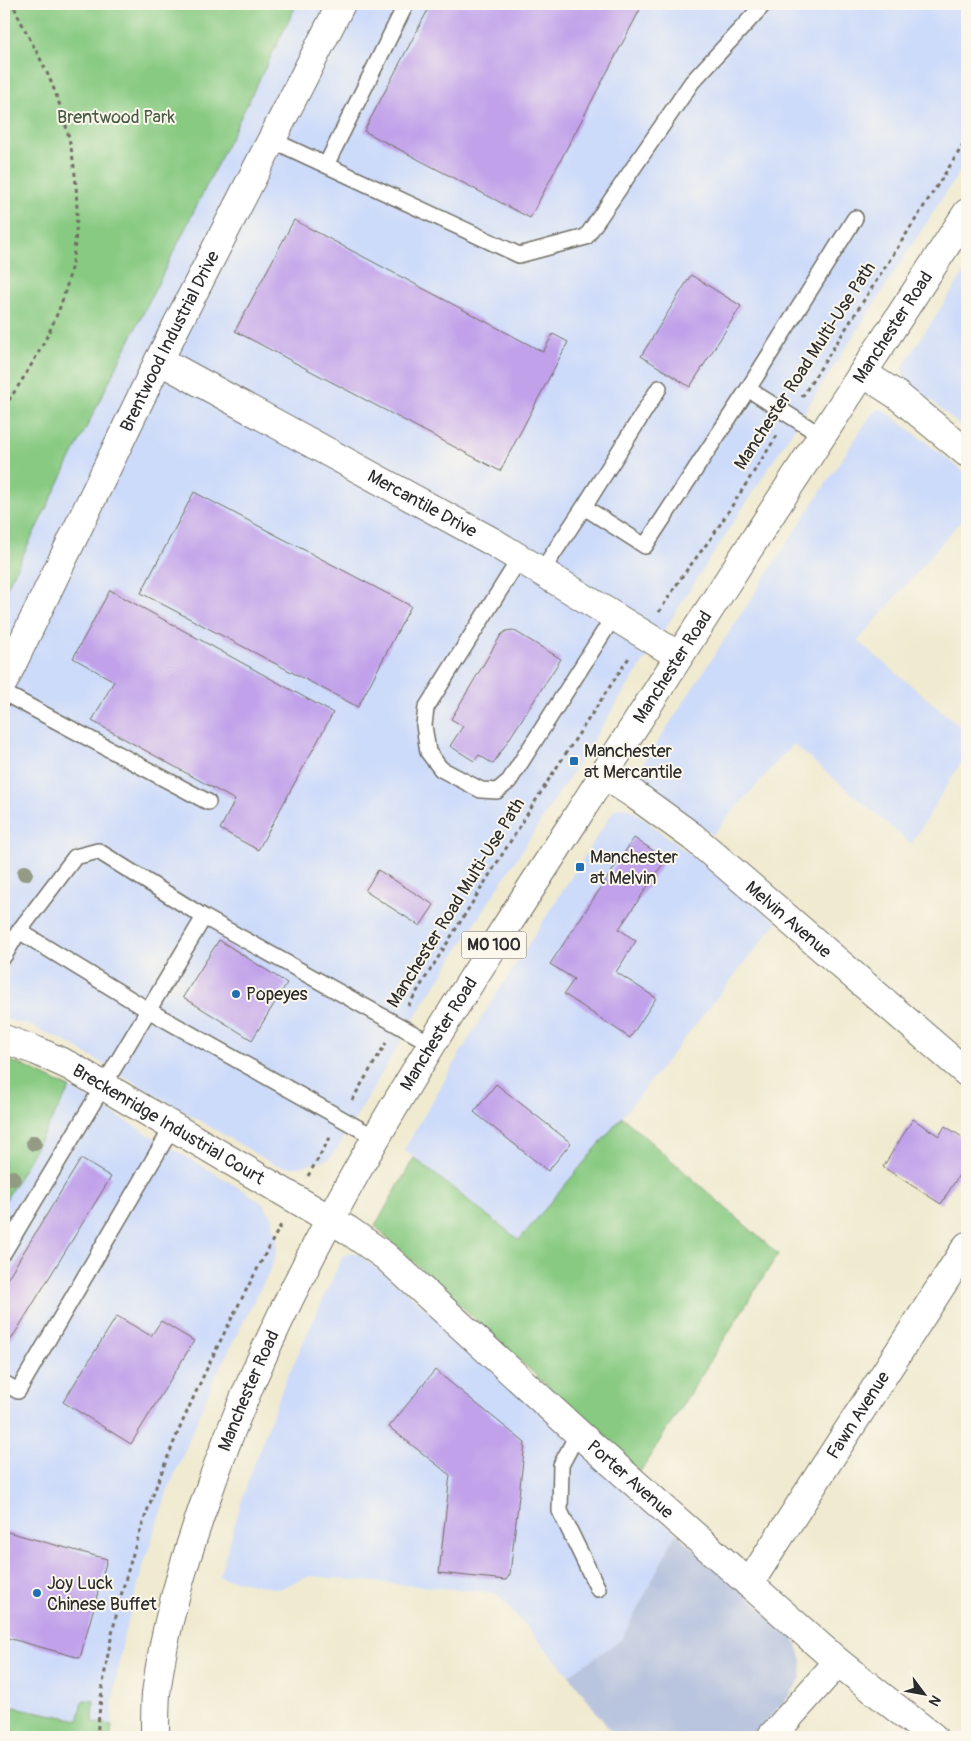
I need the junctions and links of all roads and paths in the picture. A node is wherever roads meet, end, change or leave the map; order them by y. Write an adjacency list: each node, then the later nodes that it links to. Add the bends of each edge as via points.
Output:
1 (13, 4): 14 (path, via 51,82 64,120 74,164 78,212 74,246 59,310 26,375)
2 (341, 4): 6 (street, Brentwood Industrial Drive)
3 (406, 4): 7 (lane)
4 (764, 4): 7 (lane, via 692,82 586,237 519,255)
5 (967, 139): 15 (path, Manchester Road Multi-Use Path)
6 (272, 140): 7 (lane); 10 (street, Brentwood Industrial Drive)
7 (326, 165)
8 (967, 213): 11 (street, Manchester Road / MO 100)
9 (856, 218): 13 (lane)
10 (159, 360): 19 (street, Mercantile Drive); 24 (street, Brentwood Industrial Drive)
11 (863, 373): 16 (street, Manchester Road / MO 100); 17 (street, via 897,395)
12 (659, 388): 18 (lane)
13 (748, 389): 15 (lane); 18 (lane, via 645,546)
14 (4, 407)
15 (790, 416): 16 (lane); 20 (path, Manchester Road Multi-Use Path)
16 (822, 436): 22 (street, Manchester Road / MO 100)
17 (967, 453)
18 (584, 507): 19 (lane)
19 (531, 565): 21 (street, Mercantile Drive); 21 (lane, via 426,708 424,725 428,752 441,769 481,790 497,791 509,782)
20 (664, 605)
21 (614, 616): 22 (street, Mercantile Drive)
22 (679, 656): 26 (street, Manchester Road / MO 100)
23 (627, 661): 32 (path, Manchester Road Multi-Use Path)
24 (4, 681)
25 (4, 693): 27 (lane)
26 (603, 774): 34 (street, Manchester Road / MO 100); 35 (street, Melvin Avenue, via 693,837)
27 (208, 802)
28 (204, 917): 29 (lane, via 98,851 75,857); 31 (lane); 32 (lane)
29 (19, 931): 30 (lane); 31 (lane)
30 (4, 956)
31 (148, 1010): 36 (lane); 37 (lane)
32 (397, 1024): 34 (lane); 37 (path, Manchester Road Multi-Use Path)
33 (4, 1039): 36 (street, Breckenridge Industrial Court, via 54,1059)
34 (432, 1044): 39 (street, Manchester Road / MO 100)
35 (967, 1074)
36 (103, 1085): 38 (street, Breckenridge Industrial Court); 44 (lane)
37 (342, 1119): 39 (lane); 40 (path, Manchester Road Multi-Use Path)
38 (173, 1126): 41 (street, Breckenridge Industrial Court); 45 (lane, via 18,1391)
39 (376, 1138): 41 (street, Manchester Road / MO 100)
40 (315, 1163)
41 (330, 1219): 46 (street, Porter Avenue, via 384,1256); 51 (street, Manchester Road / MO 100, via 294,1286 237,1412 216,1468 191,1542 163,1648 156,1696)
42 (276, 1234): 50 (path, via 197,1387 143,1524 107,1656)
43 (967, 1246): 47 (street, Fawn Avenue)
44 (4, 1252)
45 (4, 1383)
46 (578, 1433): 47 (street, Porter Avenue); 48 (lane, via 561,1465 560,1511)
47 (749, 1584): 49 (street, Porter Avenue)
48 (598, 1589)
49 (838, 1662): 52 (street); 53 (street, Porter Avenue)
50 (98, 1737)
51 (155, 1737)
52 (771, 1737)
53 (933, 1737)

